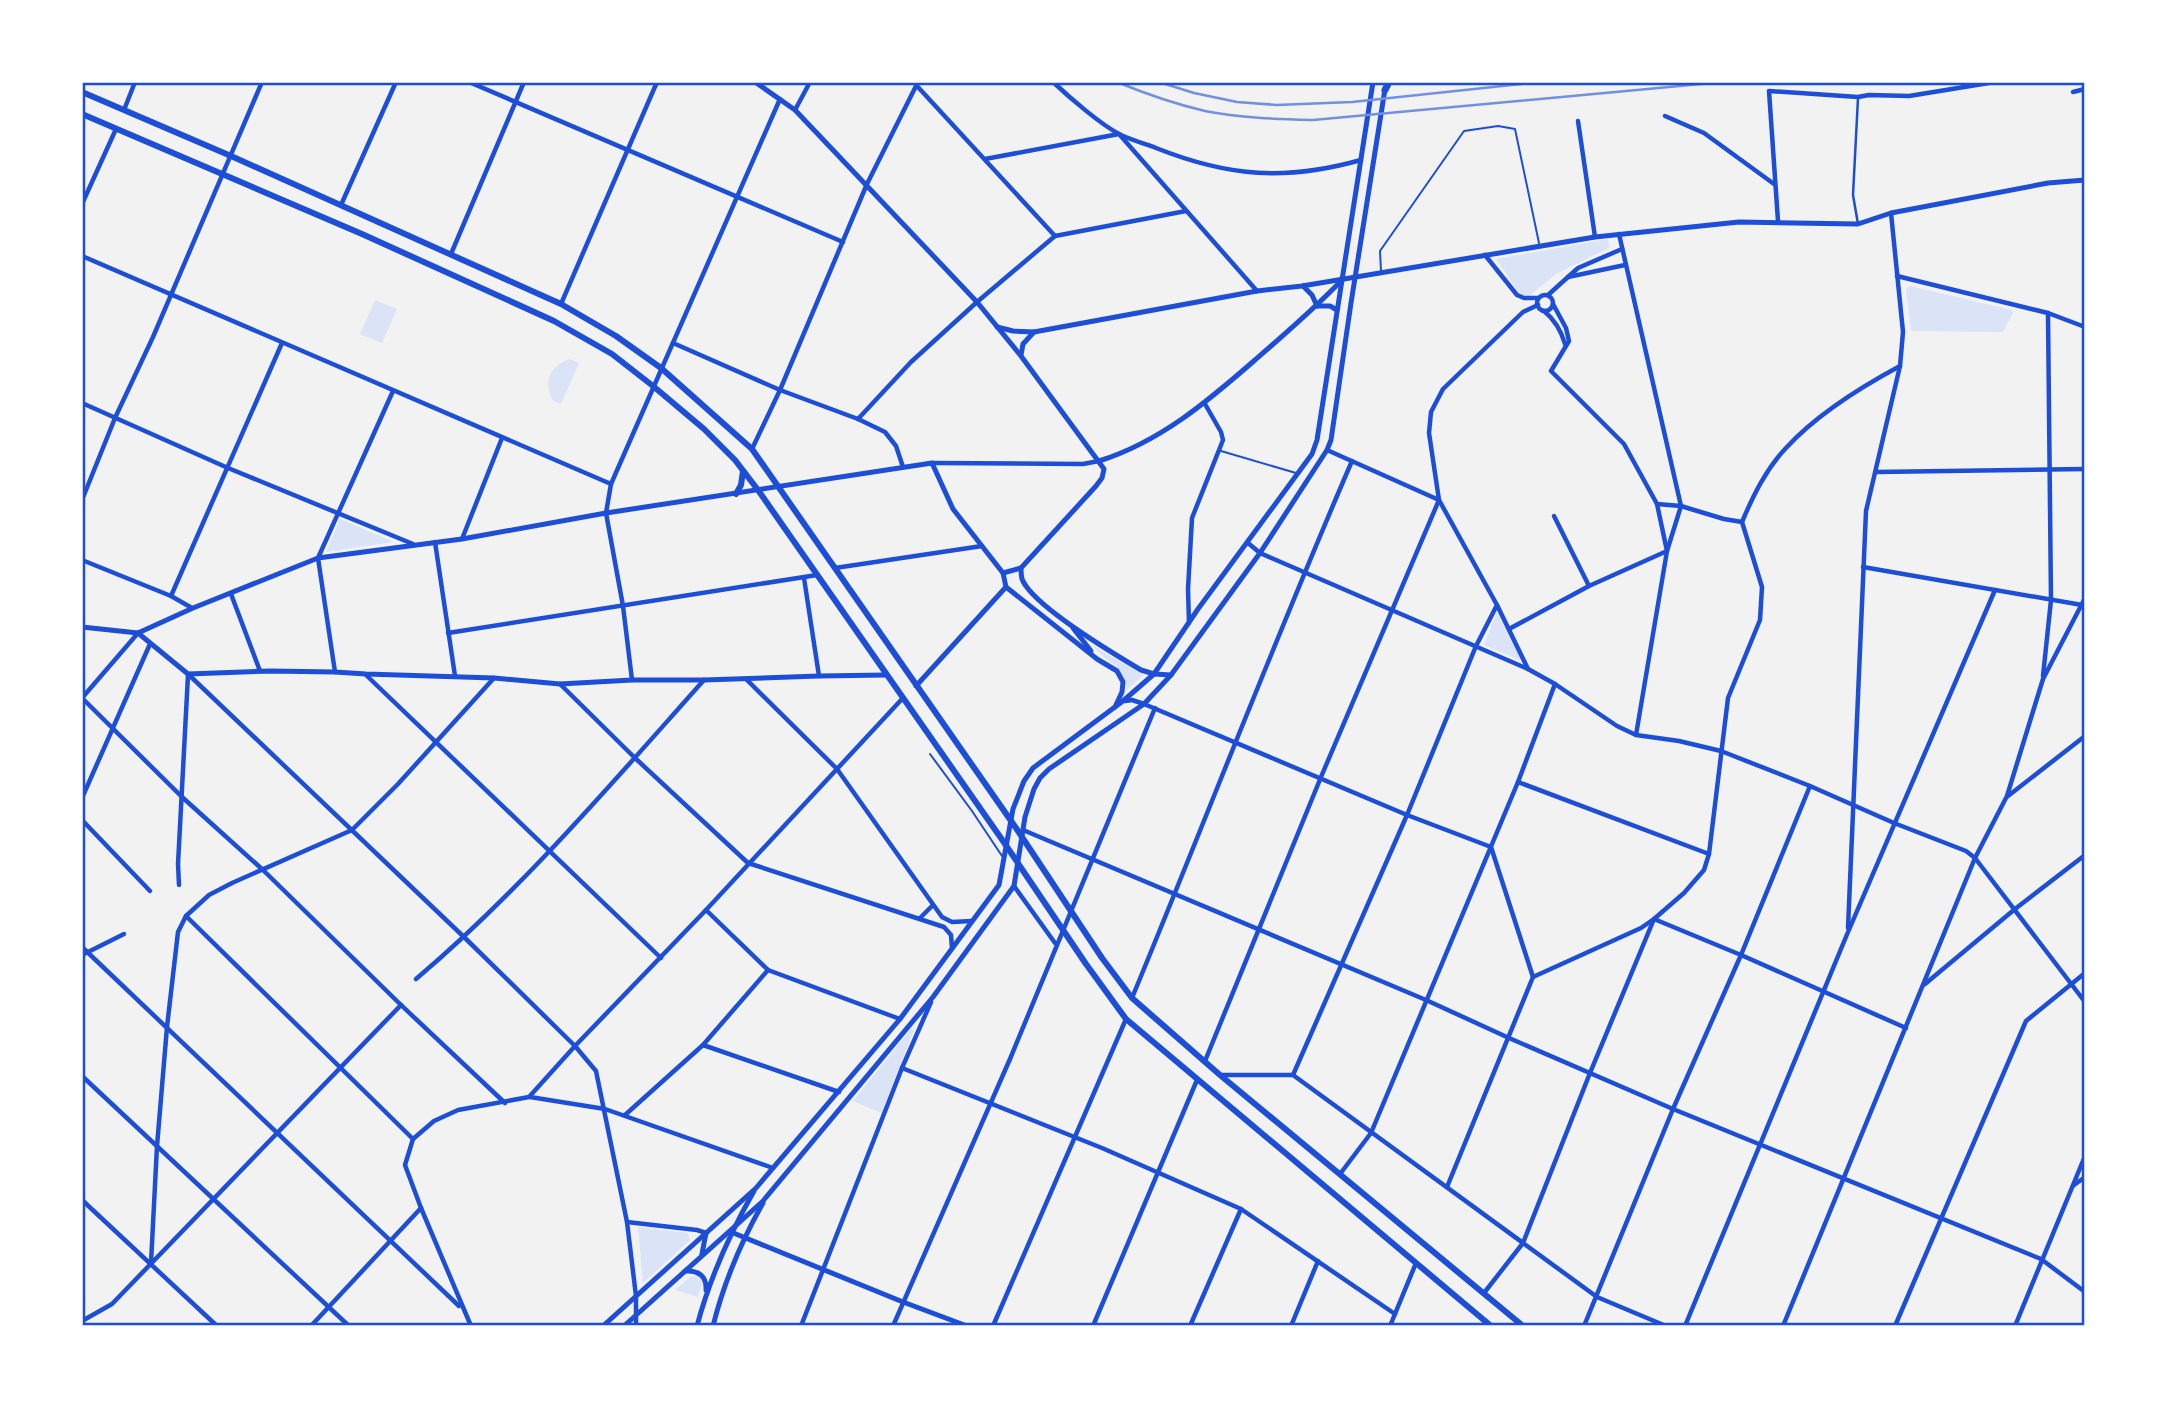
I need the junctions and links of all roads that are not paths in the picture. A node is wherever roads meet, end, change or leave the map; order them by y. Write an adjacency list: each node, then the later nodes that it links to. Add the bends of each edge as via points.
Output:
1 (135, 82): 20 (street)
2 (262, 82): 28 (street)
3 (396, 82): 37 (street)
4 (469, 82): 19 (street)
5 (524, 82): 19 (street)
6 (657, 82): 27 (street)
7 (755, 82): 18 (street)
8 (810, 82): 21 (street)
9 (1052, 82): 26 (street)
10 (1373, 82): 30 (street)
11 (1995, 82): 17 (street, via 1909,96)
12 (918, 84): 29 (street); 33 (street)
13 (1386, 85): 54 (street)
14 (2085, 89): 16 (street)
15 (82, 92): 20 (main road)
16 (2073, 92)
17 (1858, 97): 34 (street, via 1769,91); 41 (street, via 1853,195)
18 (780, 99): 21 (street); 35 (street)
19 (516, 101): 27 (street); 48 (street)
20 (124, 110): 28 (main road)
21 (795, 110): 33 (street)
22 (82, 114): 25 (main road)
23 (1665, 116): 34 (street, via 1704,133)
24 (1578, 121): 44 (street)
25 (116, 129): 31 (main road); 36 (street)
26 (1119, 134): 29 (street); 30 (street, via 1191,162 1242,172 1284,174); 38 (street)
27 (628, 149): 35 (street); 63 (street)
28 (231, 156): 31 (street); 37 (main road)
29 (985, 159): 43 (street)
30 (1362, 160): 56 (street)
31 (223, 174): 59 (street); 79 (main road, via 554,321 612,354)
32 (2085, 180): 39 (street)
33 (867, 184): 45 (street); 62 (street)
34 (1775, 184): 40 (street)
35 (737, 195): 45 (street); 74 (street)
36 (82, 204)
37 (341, 205): 48 (main road)
38 (1186, 211): 43 (street); 58 (street)
39 (1891, 213): 41 (street); 53 (street)
40 (1778, 221): 41 (street); 42 (street)
41 (1858, 224)
42 (1619, 234): 44 (street); 47 (street)
43 (1055, 236): 62 (street)
44 (1595, 237): 46 (street)
45 (843, 242): 80 (street)
46 (1539, 245): 49 (street); 52 (lane, via 1515,129 1498,126 1464,131 1380,251)
47 (1622, 249): 51 (street); 55 (street)
48 (451, 254): 63 (main road)
49 (1485, 254): 52 (street); 61 (street, via 1517,295)
50 (82, 256): 59 (street)
51 (1625, 265): 55 (street); 107 (street)
52 (1381, 272): 54 (street)
53 (1897, 276): 69 (street); 77 (street, via 1903,332)
54 (1355, 277): 56 (street); 88 (street)
55 (1566, 278): 60 (street)
56 (1343, 279): 57 (street); 66 (street); 67 (street)
57 (1302, 286): 58 (street); 66 (street)
58 (1257, 291): 72 (street)
59 (171, 294): 73 (street); 84 (street)
60 (1548, 295): 61 (street); 64 (street)
61 (1538, 299): 65 (street)
62 (977, 302): 70 (street); 85 (street)
63 (561, 304): 78 (main road)
64 (1553, 304): 68 (street); 75 (street, via 1566,328)
65 (1538, 305): 68 (street); 105 (street, via 1522,312 1443,388 1431,412 1429,433)
66 (1317, 306): 67 (street); 83 (street)
67 (1338, 310): 99 (street, via 1317,440)
68 (1544, 310): 75 (street)
69 (2048, 313): 71 (street); 95 (street)
70 (997, 327): 72 (street); 76 (street)
71 (2085, 327)
72 (1034, 332): 76 (street, via 1023,344)
73 (282, 343): 81 (street); 94 (street)
74 (673, 343): 78 (street); 80 (street)
75 (1566, 345): 106 (street, via 1551,371 1625,444)
76 (1021, 356): 90 (street)
77 (1900, 366): 98 (street); 111 (street, via 1861,387 1786,447 1753,495)
78 (661, 368): 79 (street); 87 (main road)
79 (653, 386): 97 (main road, via 704,429); 100 (street)
80 (780, 390): 85 (street); 87 (street)
81 (393, 391): 86 (street); 108 (street)
82 (82, 403): 84 (street)
83 (1205, 404): 89 (street, via 1221,432); 90 (street, via 1163,432)
84 (116, 418): 94 (street); 104 (street)
85 (858, 419): 93 (street, via 885,432)
86 (502, 438): 100 (street); 112 (street)
87 (752, 449): 101 (main road)
88 (1327, 450): 91 (street); 118 (street)
89 (1220, 451): 99 (lane); 135 (street, via 1192,518)
90 (1100, 461): 92 (street); 123 (street, via 1102,478)
91 (1352, 461): 105 (street); 125 (street)
92 (932, 463): 93 (street); 116 (street, via 953,509)
93 (903, 467): 101 (street)
94 (228, 468): 108 (street); 132 (street)
95 (2049, 468): 96 (street); 98 (street); 134 (street)
96 (2085, 469)
97 (743, 471): 102 (main road); 103 (main road)
98 (1876, 472): 121 (street, via 1866,511)
99 (1298, 474): 114 (street)
100 (611, 485): 109 (street)
101 (780, 487): 102 (street); 122 (main road)
102 (758, 490): 103 (street); 126 (main road)
103 (736, 494): 109 (street)
104 (82, 500)
105 (1439, 500): 136 (street); 141 (street)
106 (1657, 504): 107 (street); 117 (street)
107 (1681, 506): 111 (street); 117 (street)
108 (339, 513): 115 (street); 119 (street)
109 (606, 513): 112 (street); 137 (street)
110 (1554, 516): 128 (street)
111 (1742, 522): 180 (street, via 1762,587 1760,620 1728,698)
112 (462, 539): 113 (street)
113 (435, 542): 115 (street); 147 (street)
114 (1248, 543): 118 (street); 140 (street)
115 (415, 545): 119 (street)
116 (982, 546): 122 (street); 124 (street)
117 (1667, 551): 128 (street); 176 (street)
118 (1260, 553): 125 (street); 157 (street)
119 (318, 558): 131 (street); 153 (street)
120 (82, 560): 132 (street)
121 (1863, 567): 130 (street); 190 (street)
122 (835, 568): 168 (main road)
123 (1021, 568): 124 (street); 142 (street, via 1023,581 1037,598)
124 (1003, 573): 129 (street)
125 (1304, 573): 141 (street); 178 (street)
126 (817, 575): 127 (street); 160 (main road)
127 (804, 578): 137 (street); 159 (street)
128 (1589, 586): 145 (street)
129 (1006, 587): 150 (street); 168 (street)
130 (1995, 590): 134 (street); 193 (street)
131 (232, 594): 139 (street); 152 (street)
132 (171, 596): 139 (street)
133 (2085, 598): 138 (street)
134 (2051, 600): 138 (street); 163 (street)
135 (1188, 605): 140 (street, via 1191,610); 143 (street)
136 (1497, 606): 145 (street); 149 (street)
137 (623, 607): 147 (street); 164 (street)
138 (2083, 607): 163 (street)
139 (193, 608): 146 (street)
140 (1198, 609): 143 (street)
141 (1392, 610): 149 (street); 184 (street)
142 (1069, 623): 150 (street); 156 (street)
143 (1189, 623): 156 (street)
144 (82, 627): 146 (street)
145 (1509, 629): 151 (street)
146 (138, 633): 148 (street); 169 (street)
147 (448, 633): 158 (street)
148 (150, 644): 154 (street); 175 (street)
149 (1476, 646): 151 (street); 191 (street)
150 (1097, 659): 173 (street, via 1121,676 1122,692)
151 (1528, 669): 167 (street)
152 (260, 671): 153 (street); 154 (street)
153 (335, 672): 155 (street)
154 (188, 674): 188 (street); 194 (street)
155 (366, 674): 158 (street); 179 (street)
156 (1154, 674): 157 (street); 171 (street)
157 (1171, 675): 172 (street)
158 (455, 676): 161 (street)
159 (819, 676): 160 (street); 162 (street)
160 (886, 676): 170 (main road)
161 (494, 678): 166 (street); 179 (street)
162 (746, 679): 165 (street); 183 (street)
163 (2043, 679): 187 (street)
164 (632, 680): 165 (street); 166 (street)
165 (705, 680): 182 (street)
166 (559, 684): 182 (street)
167 (1555, 684): 176 (street); 185 (street)
168 (916, 686): 235 (main road)
169 (82, 698): 175 (street)
170 (902, 699): 183 (street); 240 (main road)
171 (1123, 701): 172 (street); 173 (street)
172 (1144, 704): 174 (street); 195 (street, via 1040,778)
173 (1115, 707): 201 (street, via 1033,768 1013,809)
174 (1155, 708): 178 (street); 202 (street)
175 (114, 728): 188 (street); 189 (street)
176 (1636, 735): 180 (street)
177 (2085, 736): 187 (street)
178 (1235, 742): 184 (street); 208 (street)
179 (436, 743): 194 (street); 197 (street)
180 (1721, 751): 186 (street); 198 (street)
181 (930, 754): 201 (lane)
182 (635, 758): 197 (street); 203 (street)
183 (837, 769): 203 (street); 209 (street)
184 (1321, 777): 191 (street); 216 (street)
185 (1518, 782): 196 (street); 198 (street)
186 (1810, 786): 190 (street); 224 (street)
187 (2007, 796): 200 (street)
188 (182, 797): 204 (street); 205 (street)
189 (82, 798)
190 (1853, 805): 193 (street); 217 (street)
191 (1407, 815): 196 (street); 226 (street)
192 (82, 820): 207 (street)
193 (1894, 823): 200 (street); 217 (street)
194 (352, 830): 204 (street); 219 (street)
195 (1023, 830): 202 (street); 206 (street)
196 (1491, 847): 229 (street); 236 (street)
197 (549, 852): 219 (street); 225 (street)
198 (1709, 853): 214 (street, via 1704,870)
199 (2085, 855): 210 (street)
200 (1975, 858): 210 (street); 232 (street)
201 (1004, 860): 215 (street, via 999,885)
202 (1092, 860): 208 (street); 220 (street)
203 (748, 863): 211 (street); 213 (street)
204 (263, 870): 212 (street, via 209,895); 238 (street)
205 (179, 885)
206 (1014, 886): 220 (street); 234 (street)
207 (150, 891)
208 (1175, 894): 216 (street); 235 (street)
209 (933, 904): 213 (street); 215 (street, via 952,922)
210 (2015, 909): 231 (street); 232 (street)
211 (706, 910): 225 (street); 227 (street)
212 (186, 916): 241 (street, via 178,932); 248 (street)
213 (919, 919): 222 (street, via 944,927)
214 (1654, 919): 224 (street); 229 (street); 250 (street)
215 (973, 921): 222 (street)
216 (1259, 930): 226 (street); 247 (street)
217 (1848, 932): 233 (street)
218 (124, 934): 223 (street)
219 (465, 938): 230 (street); 246 (street)
220 (1056, 943): 258 (street)
221 (82, 947): 223 (street)
222 (953, 949): 239 (street)
223 (85, 954): 241 (street)
224 (1741, 955): 233 (street); 260 (street)
225 (661, 958): 246 (street)
226 (1341, 965): 236 (street); 252 (street)
227 (768, 970): 239 (street); 245 (street)
228 (2085, 973): 231 (street)
229 (1533, 977): 244 (street)
230 (415, 979)
231 (2070, 984): 237 (street); 282 (street, via 2026,1021)
232 (1924, 985): 242 (street)
233 (1824, 991): 242 (street); 266 (street)
234 (933, 997): 243 (street); 249 (street)
235 (1132, 998): 247 (main road)
236 (1426, 1000): 244 (street); 263 (street)
237 (2085, 1002)
238 (401, 1005): 248 (street); 257 (street)
239 (900, 1018): 243 (street); 255 (street)
240 (1126, 1019): 254 (main road); 264 (street)
241 (167, 1027): 262 (street); 267 (street)
242 (1906, 1028): 273 (street)
243 (907, 1030): 279 (street)
244 (1509, 1038): 250 (street); 274 (street)
245 (703, 1045): 255 (street); 261 (street)
246 (575, 1046): 256 (street); 259 (street, via 596,1071)
247 (1204, 1062): 251 (main road)
248 (339, 1066): 262 (street); 265 (street)
249 (902, 1068): 258 (street); 294 (street)
250 (1590, 1073): 260 (street); 288 (street)
251 (1220, 1075): 252 (street); 271 (main road)
252 (1293, 1075): 263 (street)
253 (82, 1076): 267 (street)
254 (1197, 1080): 270 (street); 292 (main road)
255 (839, 1092): 269 (street)
256 (529, 1097): 257 (street); 259 (street)
257 (505, 1103): 265 (street, via 458,1110 434,1121)
258 (990, 1104): 264 (street); 301 (street)
259 (605, 1109): 261 (street); 283 (street)
260 (1673, 1109): 266 (street); 300 (street)
261 (624, 1116): 269 (street)
262 (277, 1131): 277 (street); 287 (street)
263 (1371, 1133): 271 (street); 274 (street)
264 (1074, 1137): 270 (street); 320 (street)
265 (413, 1139): 280 (street, via 405,1165)
266 (1761, 1143): 273 (street); 328 (street)
267 (157, 1146): 277 (street); 293 (street)
268 (2085, 1156): 275 (street)
269 (773, 1168): 276 (street)
270 (1159, 1173): 281 (street); 321 (street)
271 (1340, 1174): 298 (main road)
272 (2085, 1177): 275 (street)
273 (1844, 1180): 282 (street); 329 (street)
274 (1447, 1187): 288 (street)
275 (2073, 1187): 290 (street)
276 (756, 1188): 284 (street); 285 (street)
277 (215, 1199): 293 (street); 302 (street)
278 (82, 1200): 293 (street)
279 (764, 1201): 284 (street); 286 (street)
280 (421, 1208): 287 (street); 303 (street)
281 (1241, 1209): 291 (street); 322 (street)
282 (1942, 1218): 290 (street); 330 (street)
283 (627, 1222): 285 (street); 299 (street)
284 (731, 1232): 286 (street); 289 (street); 296 (street)
285 (706, 1233): 289 (street); 299 (street)
286 (744, 1237): 294 (street); 316 (street)
287 (391, 1240): 302 (street); 303 (street)
288 (1523, 1243): 298 (street); 300 (street)
289 (700, 1258): 295 (street)
290 (2042, 1259): 297 (street); 331 (street)
291 (1318, 1261): 304 (street); 323 (street)
292 (1416, 1263): 304 (street); 307 (main road)
293 (151, 1264): 306 (street, via 112,1304); 308 (street)
294 (823, 1270): 301 (street); 317 (street)
295 (685, 1271): 296 (street, via 701,1274); 305 (street)
296 (706, 1290): 315 (street)
297 (2085, 1292)
298 (1484, 1293): 325 (main road)
299 (636, 1296): 305 (street); 312 (street)
300 (1597, 1297): 326 (street); 327 (street)
301 (903, 1302): 318 (street); 319 (street)
302 (329, 1306): 309 (street); 310 (street)
303 (463, 1309): 311 (street)
304 (1395, 1314): 324 (street)
305 (636, 1315): 313 (street); 314 (street)
306 (83, 1323)
307 (1490, 1325)
308 (217, 1326)
309 (311, 1326)
310 (349, 1326)
311 (471, 1326)
312 (603, 1326)
313 (624, 1326)
314 (636, 1326)
315 (697, 1326)
316 (713, 1326)
317 (801, 1326)
318 (893, 1326)
319 (967, 1326)
320 (993, 1326)
321 (1093, 1326)
322 (1190, 1326)
323 (1291, 1326)
324 (1390, 1326)
325 (1523, 1326)
326 (1584, 1326)
327 (1666, 1326)
328 (1685, 1326)
329 (1783, 1326)
330 (1895, 1326)
331 (2015, 1326)

